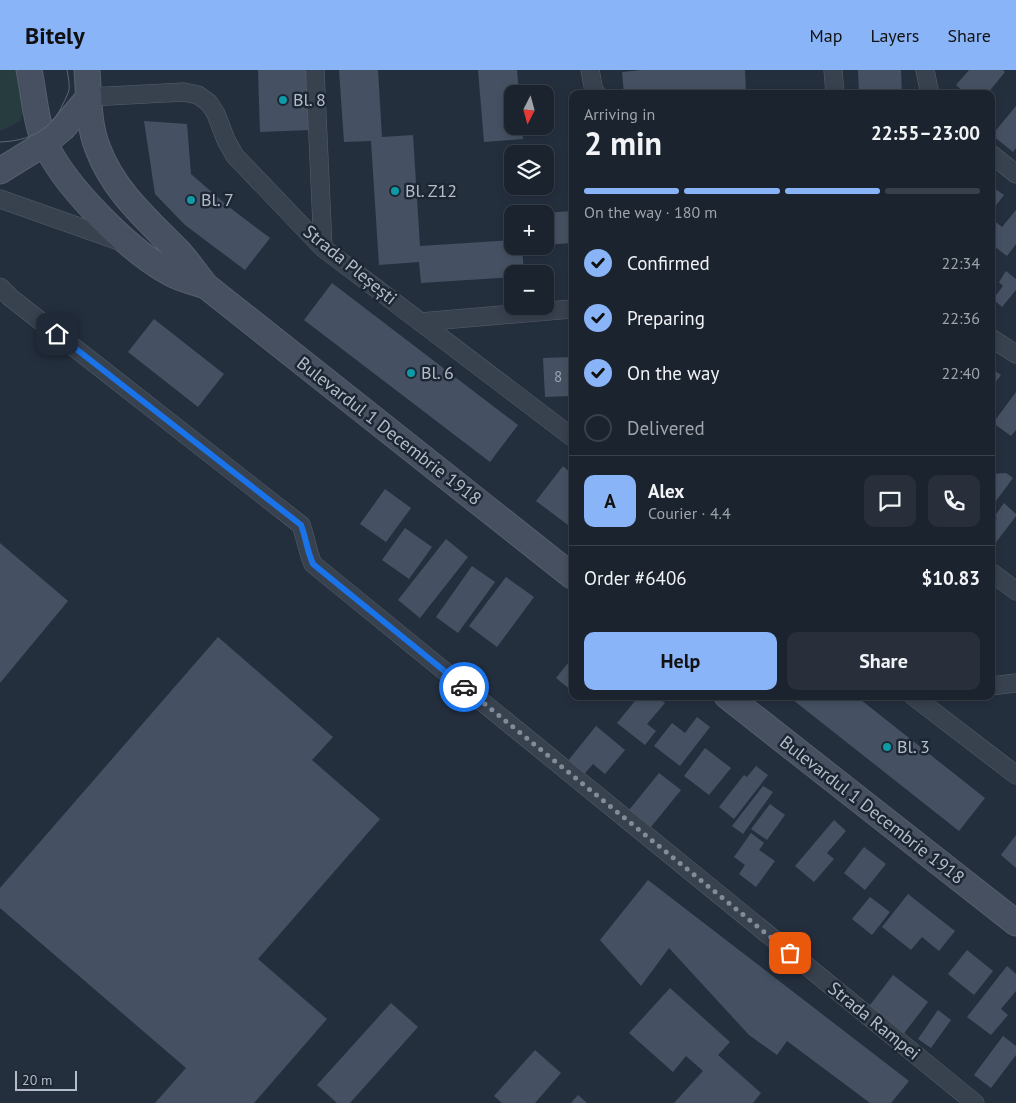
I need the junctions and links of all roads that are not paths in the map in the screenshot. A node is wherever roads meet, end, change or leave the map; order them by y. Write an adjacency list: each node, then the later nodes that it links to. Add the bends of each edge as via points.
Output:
1 (30, 70): 11 (main road, Bulevardul 1 Decembrie 1918)
2 (87, 70): 10 (main road, Bulevardul 1 Decembrie 1918)
3 (315, 70): 17 (street)
4 (590, 70): 7 (street)
5 (833, 70): 8 (street)
6 (925, 70): 9 (street)
7 (594, 90)
8 (835, 90)
9 (929, 90)
10 (89, 97): 11 (main road, via 63,128); 17 (street, Strada Pleșești, via 184,92 198,95 216,114 235,156); 18 (main road, Bulevardul 1 Decembrie 1918, via 98,149 120,190)
11 (45, 143): 13 (main road); 16 (main road, Bulevardul 1 Decembrie 1918, via 78,193)
12 (995, 157): 14 (street)
13 (0, 171)
14 (1016, 174)
15 (0, 199): 16 (street)
16 (129, 244): 18 (main road, Bulevardul 1 Decembrie 1918, via 170,273)
17 (323, 248): 21 (street, Strada Pleșești)
18 (206, 286): 27 (main road, Bulevardul 1 Decembrie 1918)
19 (0, 287): 36 (street, Strada Rampei, via 301,525 313,564)
20 (569, 309): 21 (street)
21 (420, 322): 25 (street, Strada Pleșești)
22 (995, 341): 23 (street)
23 (1016, 354)
24 (569, 422): 25 (street)
25 (555, 424): 26 (street, Strada Pleșești)
26 (569, 435)
27 (569, 574)
28 (995, 575): 29 (street)
29 (1016, 591)
30 (1016, 684): 31 (street)
31 (995, 686)
32 (732, 700): 35 (main road, Bulevardul 1 Decembrie 1918)
33 (918, 700): 34 (street)
34 (1016, 775)
35 (1016, 923)
36 (974, 1103)

